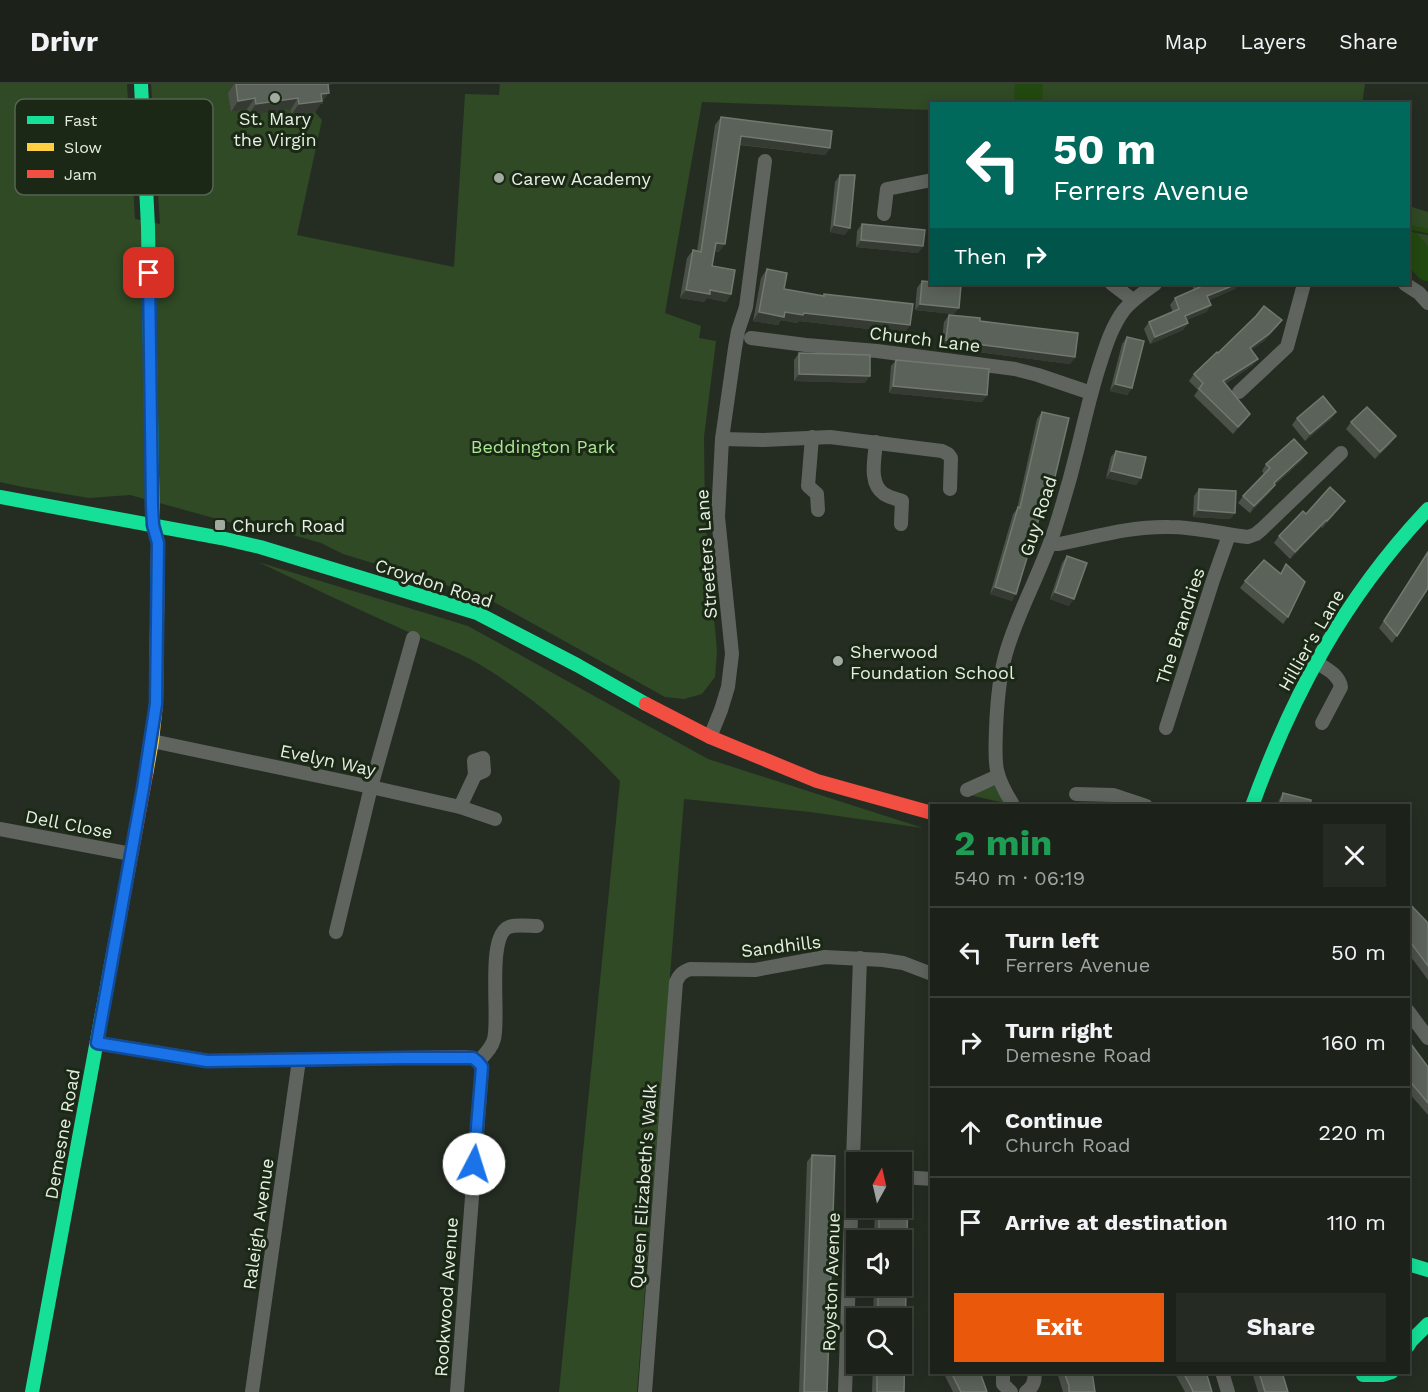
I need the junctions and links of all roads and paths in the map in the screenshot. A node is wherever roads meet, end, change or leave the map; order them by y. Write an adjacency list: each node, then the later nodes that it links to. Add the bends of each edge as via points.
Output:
1 (141, 84): 2 (main road)
2 (142, 99)
3 (765, 161): 17 (street, Streeters Lane, via 746,307 738,331)
4 (930, 180): 6 (street, via 887,189)
5 (146, 195): 25 (main road)
6 (884, 214)
7 (1113, 285): 11 (street)
8 (1154, 285): 11 (street, Guy Road)
9 (1304, 285): 14 (street, via 1287,347)
10 (1407, 285): 12 (street)
11 (1133, 300): 15 (street, Guy Road, via 1112,331)
12 (1428, 303)
13 (751, 338): 15 (street, Church Lane, via 1015,369)
14 (1239, 392)
15 (1091, 393): 27 (street, Guy Road)
16 (812, 437): 17 (street); 18 (street); 23 (street, via 808,486 817,494)
17 (722, 439): 32 (street, Streeters Lane, via 718,517 732,654 728,687)
18 (876, 442): 20 (street, via 948,454 952,465); 24 (street, via 875,483 886,495 902,501)
19 (1341, 453): 26 (street, via 1256,534)
20 (950, 489)
21 (0, 498): 25 (main road, Croydon Road)
22 (1428, 509): 29 (main road, Hillier's Lane, via 1369,579)
23 (818, 510)
24 (901, 524)
25 (153, 525): 32 (main road, Croydon Road, via 260,547 477,613); 33 (main road, Demesne Road, via 158,543)
26 (1229, 535): 27 (street, via 1156,527); 31 (street, The Brandries)
27 (1051, 544): 35 (street, Guy Road, via 1005,656 997,722)
28 (413, 638): 36 (street)
29 (1316, 662): 30 (street, via 1333,673 1341,687); 42 (main road, Hillier's Lane, via 1272,752)
30 (1322, 723)
31 (1166, 728)
32 (710, 736): 44 (main road, Croydon Road, via 817,781)
33 (152, 741): 36 (street, Evelyn Way); 47 (main road, Demesne Road)
34 (475, 775): 43 (street)
35 (998, 776): 37 (street); 40 (street, Guy Road)
36 (371, 787): 43 (street, Evelyn Way); 49 (street)
37 (967, 790)
38 (1076, 794): 39 (street)
39 (1111, 800): 41 (street)
40 (1012, 802)
41 (1134, 804)
42 (1253, 804)
43 (460, 807): 45 (street, Evelyn Way)
44 (930, 812)
45 (495, 819)
46 (0, 829): 47 (street, Dell Close)
47 (131, 854): 55 (main road, Demesne Road)
48 (537, 926): 57 (street, via 509,926 504,930 496,959 495,1033 491,1046)
49 (336, 932)
50 (860, 958): 51 (street, Sandhills, via 903,963); 52 (street, Sandhills, via 825,957 755,970 690,969 679,975); 58 (street, Royston Avenue)
51 (930, 973)
52 (676, 982): 76 (street, Queen Elizabeth's Walk)
53 (1410, 1014): 54 (street)
54 (1428, 1038)
55 (97, 1043): 56 (street, via 207,1061); 73 (main road, Demesne Road)
56 (298, 1060): 57 (street, via 473,1058); 74 (street, Raleigh Avenue)
57 (478, 1062): 75 (street, Rookwood Avenue, via 482,1067)
58 (856, 1152)
59 (912, 1178): 60 (street)
60 (930, 1179)
61 (853, 1218): 77 (street, Royston Avenue)
62 (1410, 1265): 63 (main road)
63 (1428, 1270)
64 (1428, 1324): 65 (main road)
65 (1410, 1343)
66 (1003, 1374): 78 (street, via 1003,1384)
67 (1034, 1374): 79 (street, via 1033,1385)
68 (1223, 1374): 80 (street)
69 (1363, 1374): 70 (main road); 81 (main road)
70 (1386, 1374)
71 (1392, 1374): 72 (main road)
72 (1386, 1390)
73 (32, 1392)
74 (252, 1392)
75 (457, 1392)
76 (645, 1392)
77 (845, 1392)
78 (1011, 1392)
79 (1026, 1392)
80 (1228, 1392)
81 (1365, 1392)

